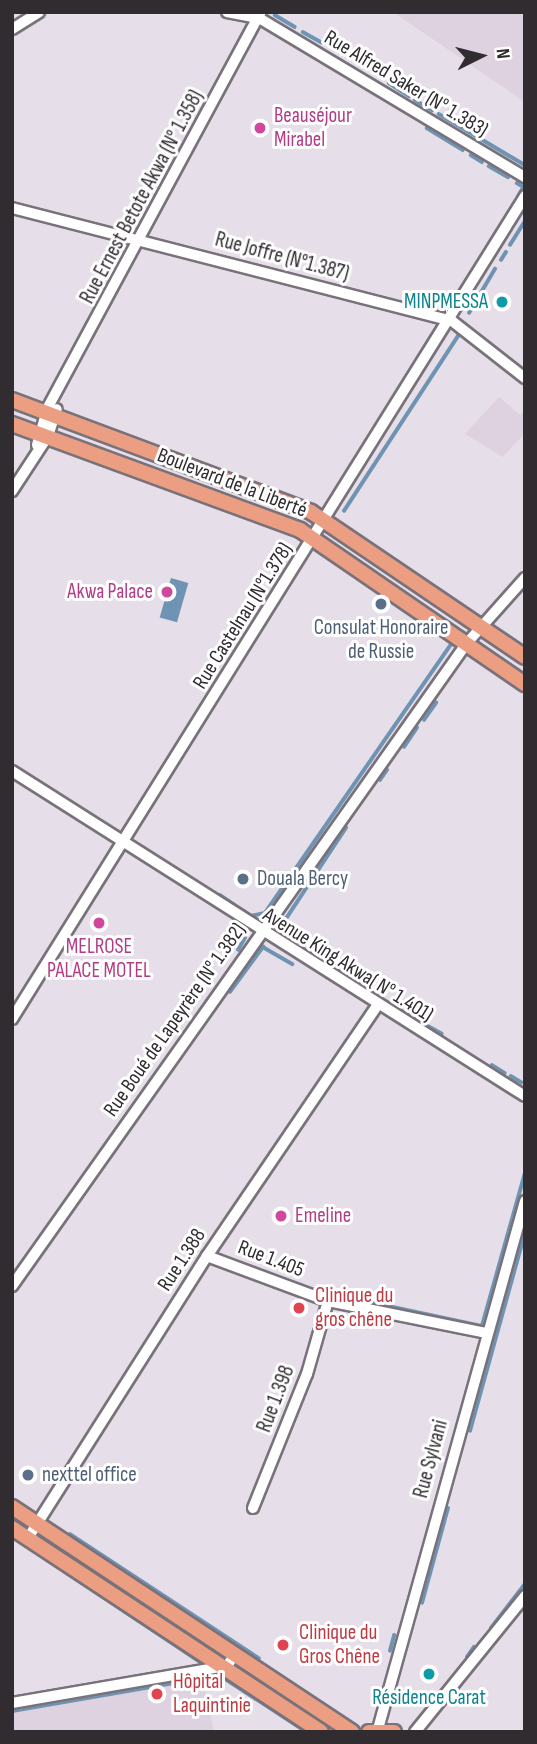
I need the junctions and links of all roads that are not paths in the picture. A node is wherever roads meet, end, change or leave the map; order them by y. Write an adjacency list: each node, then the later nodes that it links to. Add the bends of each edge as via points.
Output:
1 (38, 12): 4 (street)
2 (228, 12): 3 (street, Rue Alfred Saker (N° 1.383))
3 (260, 15): 5 (street, Rue Alfred Saker (N° 1.383)); 8 (street, Rue Ernest Betote Akwa (N° 1.358))
4 (12, 29)
5 (525, 177)
6 (525, 196): 9 (street, Rue Castelnau (N°1.378))
7 (12, 208): 8 (street, Rue Joffre (N°1.387))
8 (141, 240): 9 (street, Rue Joffre (N°1.387)); 12 (street, Rue Ernest Betote Akwa (N° 1.358))
9 (452, 321): 10 (street, Rue Joffre (N°1.387)); 16 (street, Rue Castelnau (N°1.378))
10 (525, 377)
11 (12, 400): 12 (main road, Boulevard de la Liberté)
12 (53, 407): 14 (street, Rue Ernest Betote Akwa (N° 1.358)); 16 (main road, Boulevard de la Liberté)
13 (12, 424): 14 (main road, Boulevard de la Liberté)
14 (41, 437): 15 (street, Rue Ernest Betote Akwa (N° 1.358)); 17 (main road, Boulevard de la Liberté)
15 (12, 491)
16 (327, 521): 17 (street, Rue Castelnau (N°1.378)); 19 (main road, Boulevard de la Liberté)
17 (315, 538): 20 (main road, Boulevard de la Liberté); 24 (street, Rue Castelnau (N°1.378))
18 (525, 579): 19 (street, Rue Boué de Lapeyrère (N° 1.382))
19 (481, 627): 20 (street, Rue Boué de Lapeyrère (N° 1.382)); 21 (main road, Boulevard de la Liberté)
20 (467, 643): 22 (main road, Boulevard de la Liberté); 25 (street, Rue Boué de Lapeyrère (N° 1.382))
21 (525, 657)
22 (525, 684)
23 (12, 771): 24 (street, Avenue King Akwa( N° 1.401))
24 (124, 841): 25 (street, Avenue King Akwa( N° 1.401)); 27 (street, Rue Castelnau (N°1.378))
25 (259, 933): 26 (street, Avenue King Akwa( N° 1.401)); 31 (street, Rue Boué de Lapeyrère (N° 1.382))
26 (376, 1007): 28 (street, Avenue King Akwa( N° 1.401)); 30 (street, Rue 1.388)
27 (12, 1019)
28 (525, 1096)
29 (525, 1200): 33 (street, Rue Sylvani)
30 (207, 1256): 32 (street, Rue 1.405); 36 (street, Rue 1.388)
31 (12, 1286)
32 (328, 1301): 33 (street, Rue 1.405); 35 (street, Rue 1.398, via 307,1374)
33 (486, 1334): 42 (street, Rue Sylvani)
34 (12, 1507): 36 (main road)
35 (253, 1508)
36 (36, 1524): 38 (street, Rue 1.388); 40 (main road)
37 (12, 1528): 38 (main road)
38 (28, 1538): 40 (main road)
39 (525, 1596): 46 (street)
40 (231, 1660): 41 (street); 43 (main road); 44 (main road)
41 (12, 1703)
42 (373, 1730): 45 (main road)
43 (321, 1732)
44 (352, 1732)
45 (394, 1732)
46 (415, 1732)

